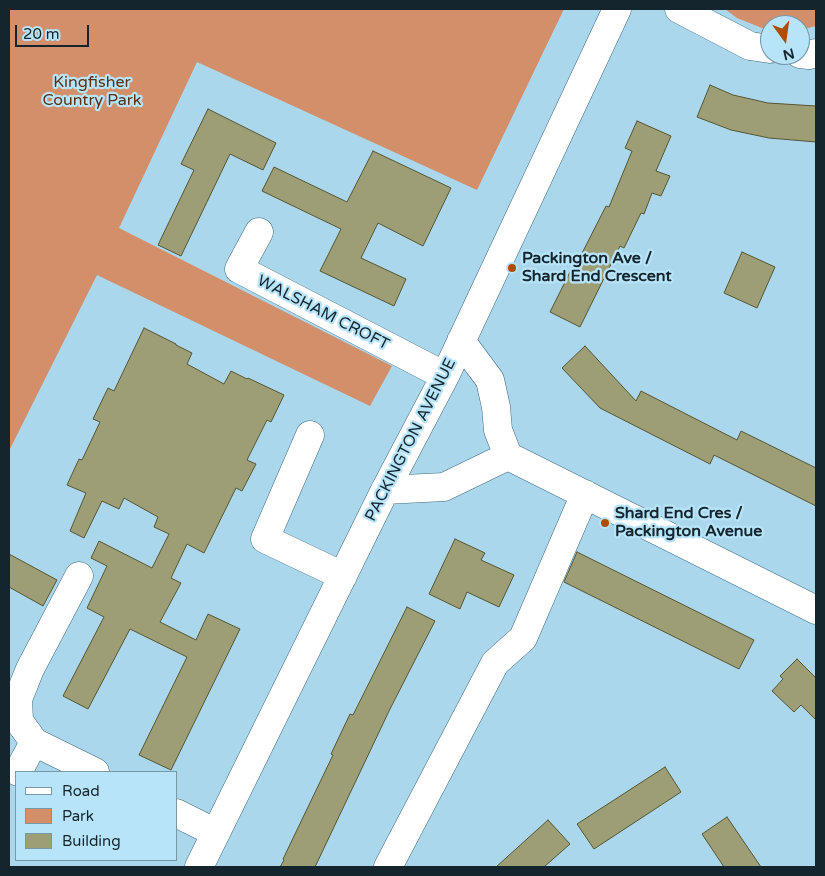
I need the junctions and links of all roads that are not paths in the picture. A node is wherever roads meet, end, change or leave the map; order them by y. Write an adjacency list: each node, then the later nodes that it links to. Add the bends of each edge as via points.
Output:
1 (618, 9): 5 (street, PACKINGTON AVENUE)
2 (679, 9): 3 (street, via 750,46)
3 (760, 48)
4 (259, 232): 6 (street, WALSHAM CROFT, via 239,270)
5 (461, 341): 6 (street, PACKINGTON AVENUE); 8 (street, via 490,380 498,430)
6 (445, 376): 9 (street, PACKINGTON AVENUE)
7 (310, 435): 12 (street, via 265,539)
8 (508, 456): 9 (street, via 444,487); 10 (street)
9 (384, 490): 12 (street, PACKINGTON AVENUE)
10 (585, 494): 13 (street); 22 (street, via 523,638 495,663)
11 (79, 576): 14 (street, via 18,698 19,721)
12 (343, 576): 20 (street, PACKINGTON AVENUE)
13 (816, 610)
14 (34, 742): 15 (street); 16 (street)
15 (19, 771)
16 (93, 771)
17 (15, 778): 18 (street)
18 (9, 789)
19 (178, 814): 20 (street)
20 (216, 833): 21 (street, PACKINGTON AVENUE)
21 (199, 867)
22 (388, 867)

